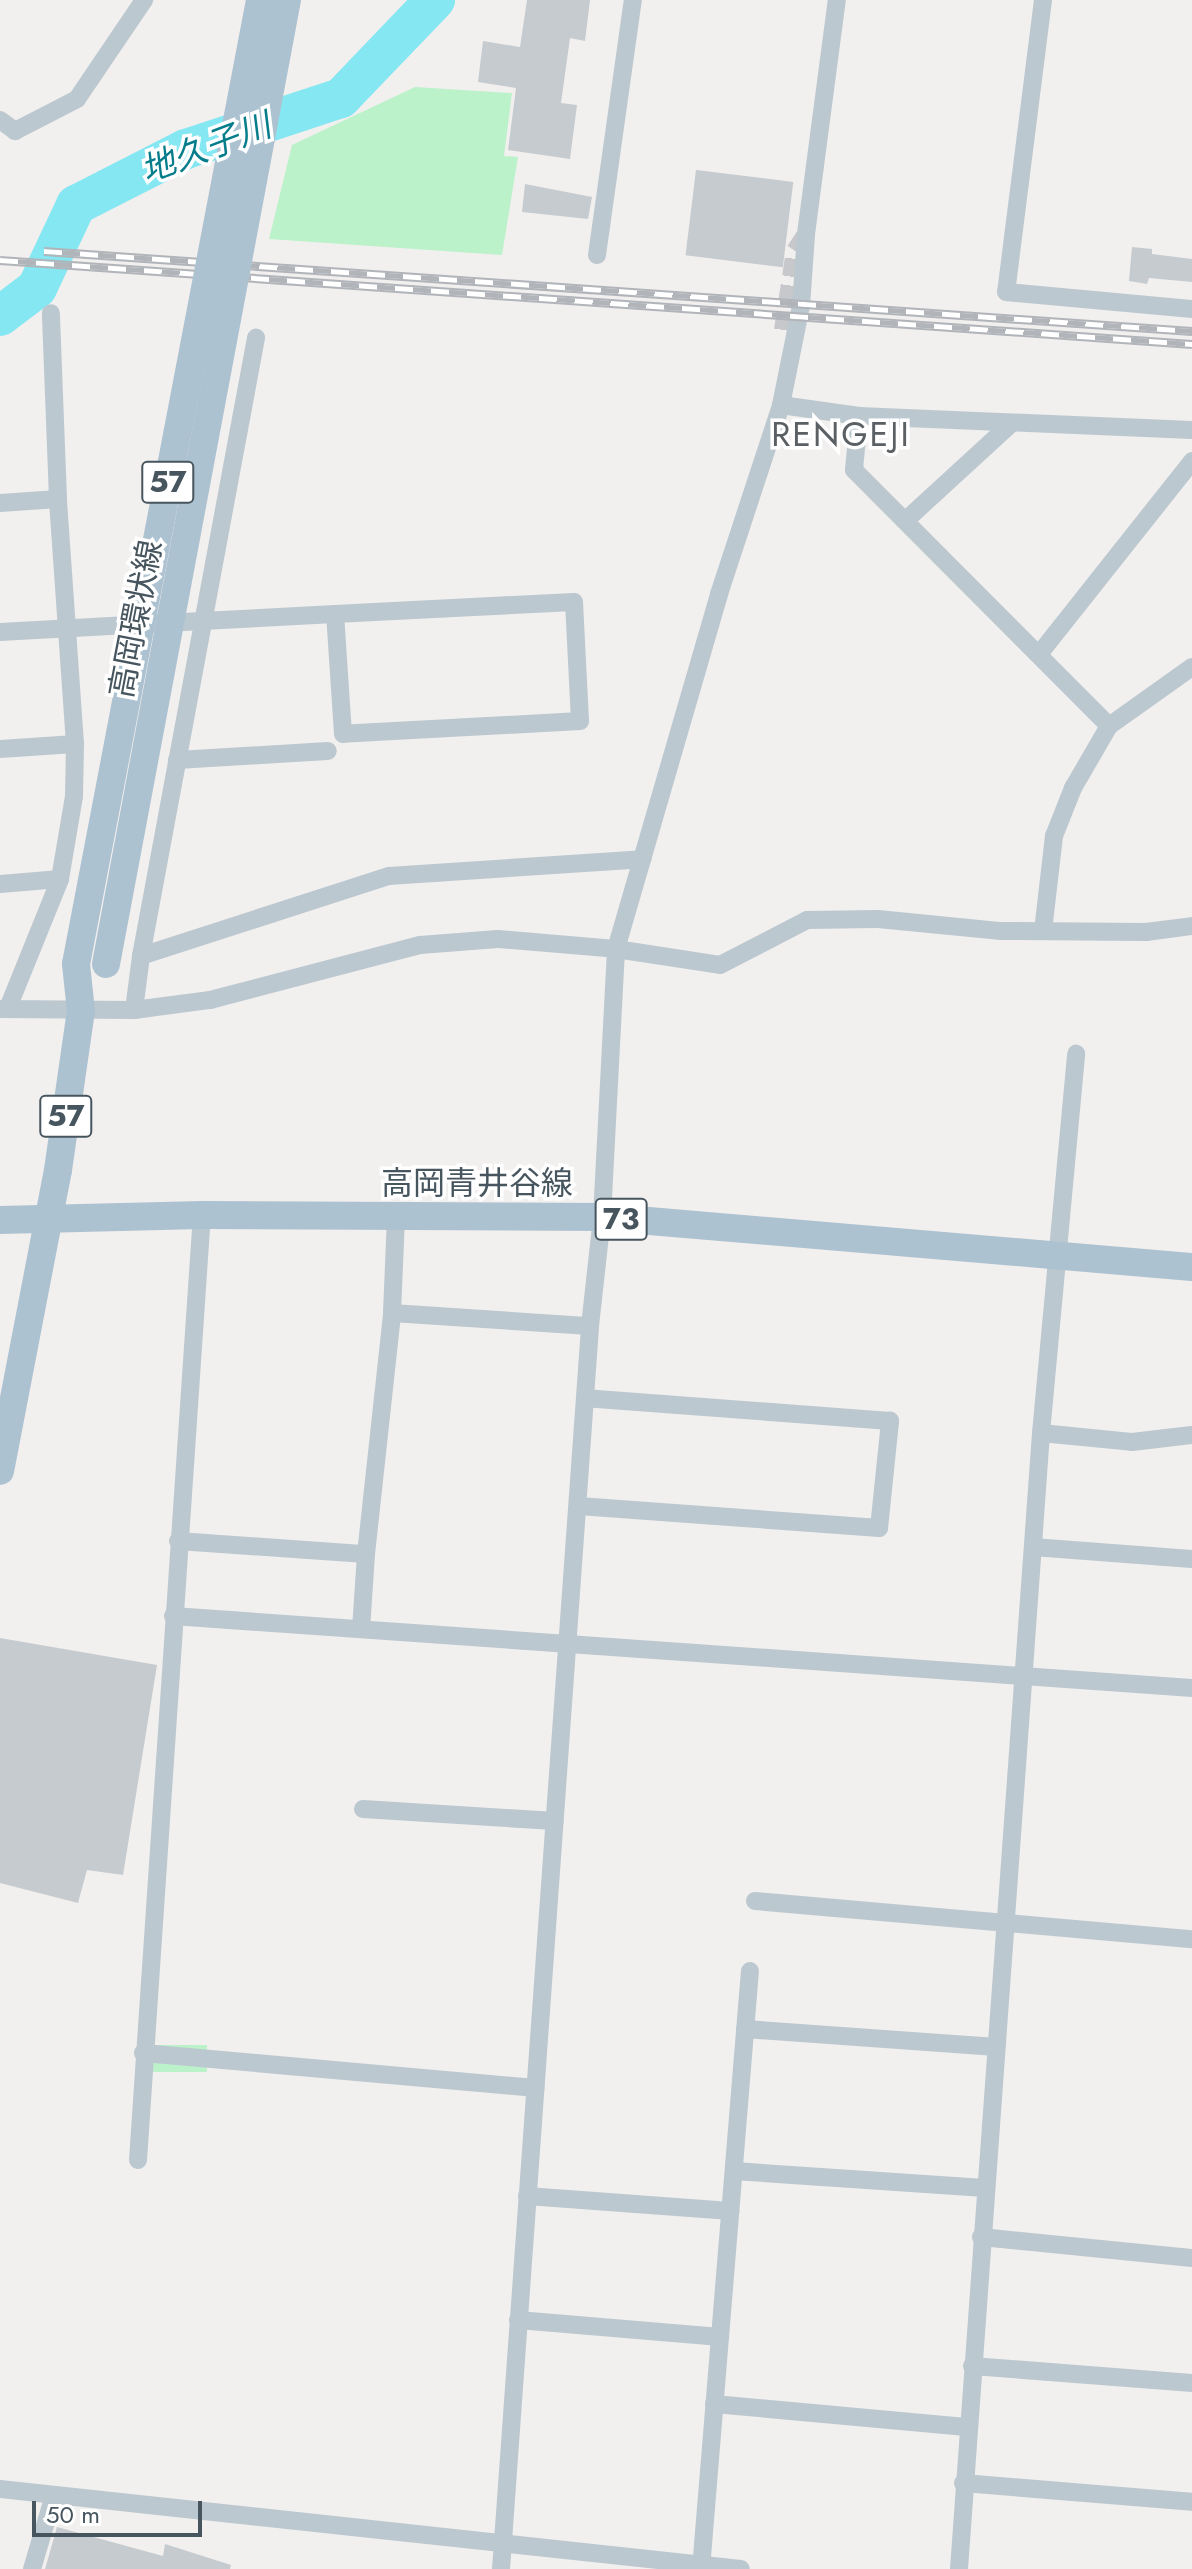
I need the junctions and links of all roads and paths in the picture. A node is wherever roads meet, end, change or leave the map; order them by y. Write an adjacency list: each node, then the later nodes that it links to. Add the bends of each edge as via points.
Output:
1 (144, 0): 7 (street, via 77,99 15,131)
2 (260, 0): 40 (main road, 高岡環状線 / 57, bridge, via 76,964)
3 (287, 0): 40 (main road, 高岡環状線 / 57, bridge, via 106,964)
4 (633, 0): 8 (street)
5 (837, 0): 12 (street, via 801,306)
6 (1043, 0): 9 (street, via 1006,292)
7 (0, 120)
8 (597, 255)
9 (1192, 309)
10 (51, 313): 17 (street)
11 (256, 338): 21 (street)
12 (781, 405): 13 (street); 31 (street)
13 (859, 416): 14 (street); 19 (street, via 854,470)
14 (1012, 423): 15 (street); 19 (street)
15 (1192, 430)
16 (1192, 461): 24 (street)
17 (58, 499): 18 (street); 22 (street)
18 (0, 503)
19 (906, 520): 24 (street)
20 (335, 614): 20 (street, via 574,602 580,721 343,734); 21 (street)
21 (202, 621): 22 (street); 30 (street)
22 (67, 628): 23 (street); 27 (street)
23 (0, 632)
24 (1040, 653): 26 (street)
25 (1192, 667): 26 (street)
26 (1109, 726): 35 (street, via 1073,788 1054,836)
27 (75, 744): 28 (street); 32 (street, via 74,796)
28 (0, 749)
29 (328, 751): 30 (street)
30 (177, 760): 37 (street)
31 (642, 859): 36 (street); 37 (street, via 389,876)
32 (60, 879): 33 (street); 38 (street)
33 (0, 884)
34 (1192, 926): 35 (street, via 1146,932)
35 (1043, 931): 36 (street, via 878,919 807,920 720,965)
36 (616, 949): 39 (street, via 498,939 420,945 210,1000); 44 (street)
37 (141, 956): 39 (street)
38 (4, 1009): 40 (street)
39 (134, 1010): 40 (street)
40 (81, 1011): 46 (main road, 高岡環状線 / 57)
41 (1076, 1054): 47 (street)
42 (202, 1215): 43 (main road, 高岡青井谷線 / 73); 46 (main road, 高岡青井谷線 / 73); 56 (street)
43 (396, 1216): 44 (main road, 高岡青井谷線 / 73); 49 (street)
44 (602, 1217): 47 (main road, 高岡青井谷線 / 73); 50 (street)
45 (0, 1220): 46 (main road, 高岡青井谷線 / 73)
46 (48, 1221): 54 (main road, 高岡環状線 / 57)
47 (1055, 1255): 48 (main road, 高岡青井谷線 / 73); 52 (street)
48 (1192, 1267)
49 (392, 1313): 50 (street); 58 (street)
50 (590, 1326): 51 (street)
51 (587, 1398): 55 (street); 55 (street, via 890,1421 879,1528)
52 (1041, 1433): 53 (street, via 1132,1442); 57 (street)
53 (1192, 1435)
54 (0, 1471)
55 (579, 1506): 62 (street)
56 (178, 1541): 58 (street); 60 (street)
57 (1033, 1547): 59 (street); 63 (street)
58 (366, 1554): 61 (street)
59 (1192, 1559)
60 (173, 1616): 61 (street); 73 (street)
61 (361, 1629): 62 (street)
62 (568, 1645): 63 (street); 66 (street)
63 (1022, 1677): 64 (street); 68 (street)
64 (1192, 1688)
65 (363, 1809): 66 (street)
66 (555, 1821): 74 (street)
67 (755, 1901): 68 (street)
68 (1005, 1921): 69 (street); 72 (street)
69 (1192, 1939)
70 (750, 1971): 71 (street)
71 (745, 2029): 72 (street); 76 (street)
72 (996, 2047): 77 (street)
73 (143, 2053): 74 (street); 75 (street)
74 (535, 2088): 78 (street)
75 (138, 2160)
76 (734, 2171): 77 (street); 79 (street)
77 (984, 2188): 80 (street)
78 (527, 2196): 79 (street); 82 (street)
79 (730, 2211): 83 (street)
80 (981, 2237): 81 (street); 84 (street)
81 (1192, 2258)
82 (518, 2320): 83 (street); 92 (street)
83 (720, 2337): 86 (street)
84 (972, 2366): 85 (street); 87 (street)
85 (1192, 2383)
86 (714, 2404): 87 (street); 93 (street)
87 (966, 2427): 88 (street)
88 (963, 2483): 91 (street); 97 (street)
89 (0, 2489): 90 (street)
90 (54, 2495): 92 (street); 94 (street)
91 (1192, 2502)
92 (503, 2545): 93 (street); 95 (street)
93 (701, 2567): 96 (street)
94 (32, 2569)
95 (501, 2569)
96 (741, 2569)
97 (959, 2569)

